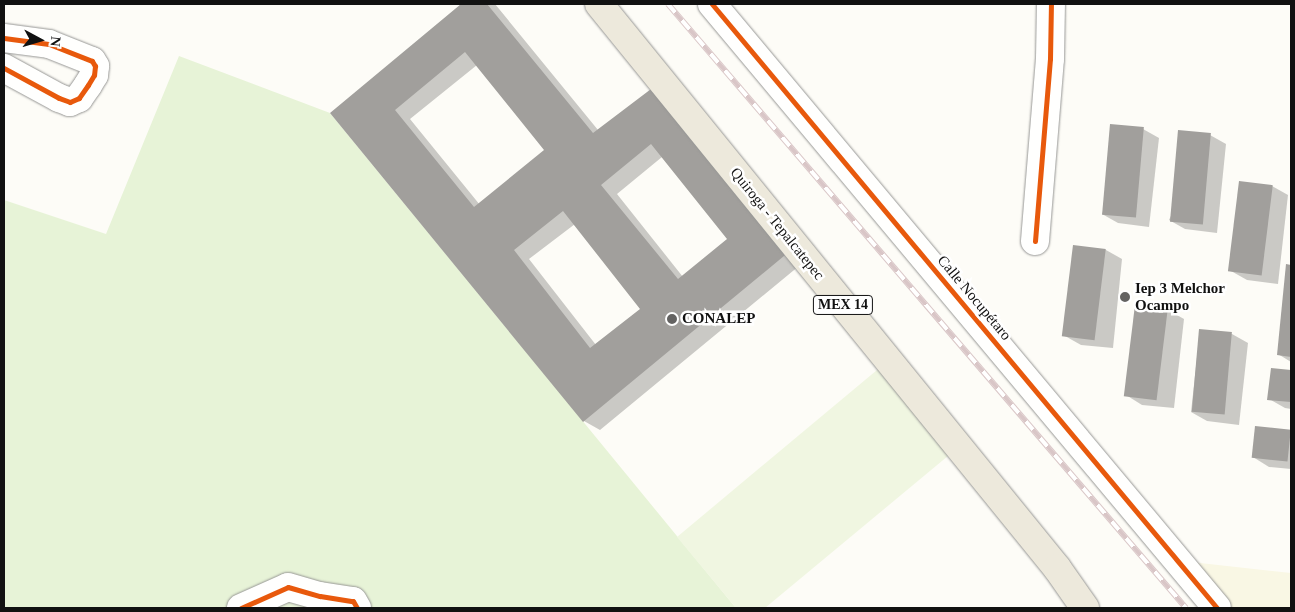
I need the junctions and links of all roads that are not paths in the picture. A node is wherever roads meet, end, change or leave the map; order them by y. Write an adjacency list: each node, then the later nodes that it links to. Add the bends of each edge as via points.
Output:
1 (599, 4): 9 (main road, Quiroga - Tepalcatepec / MEX 14, via 1057,568)
2 (712, 4): 10 (street, Calle Nocupétaro)
3 (1051, 4): 6 (street, via 1050,59)
4 (4, 38): 5 (street, via 49,44 92,61 95,66 94,75 79,98 70,102)
5 (4, 68)
6 (1035, 241)
7 (242, 608): 8 (street, via 288,587 320,596 353,600)
8 (356, 608)
9 (1085, 608)
10 (1217, 608)

